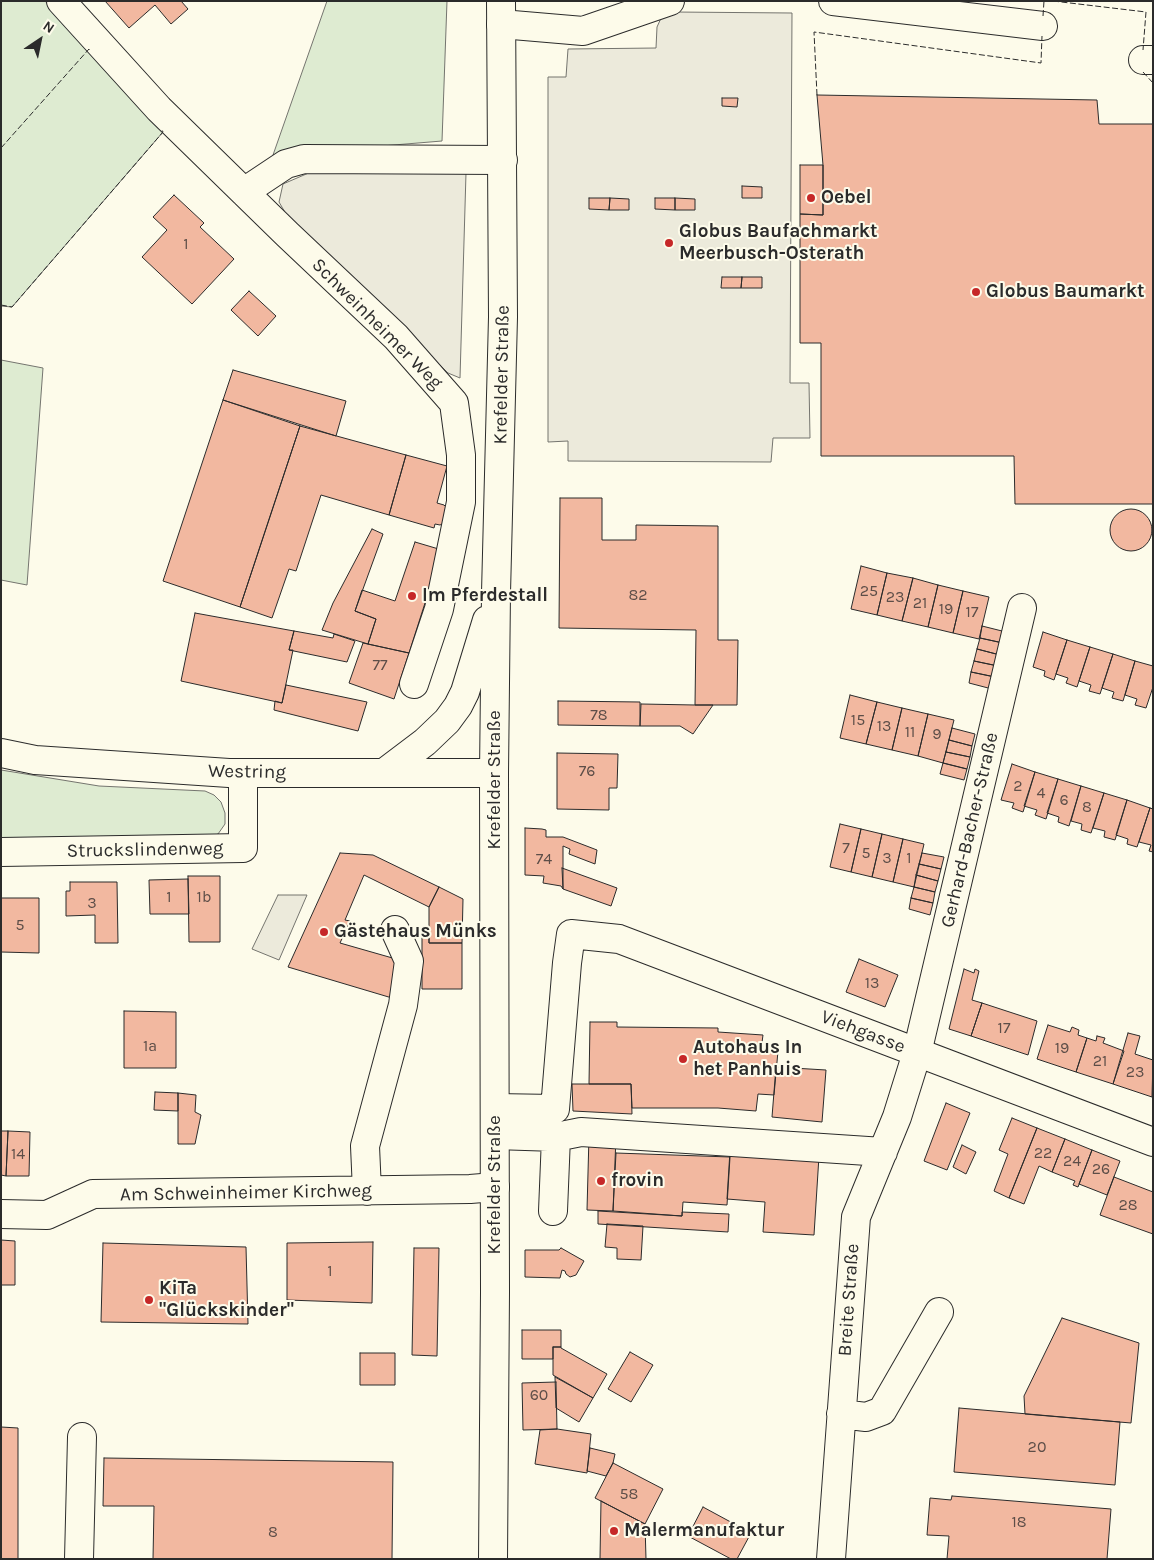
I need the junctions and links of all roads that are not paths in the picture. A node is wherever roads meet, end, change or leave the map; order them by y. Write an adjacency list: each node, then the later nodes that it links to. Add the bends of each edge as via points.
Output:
1 (670, 1): 4 (street)
2 (833, 1): 6 (street)
3 (62, 2): 8 (street, Schweinheimer Weg, via 159,109)
4 (610, 12): 5 (street, via 583,31)
5 (501, 13): 7 (street, Krefelder Straße)
6 (1043, 26)
7 (503, 160): 8 (street, via 304,159 286,164); 9 (street, Krefelder Straße, via 504,317)
8 (244, 192): 11 (street, Schweinheimer Weg, via 396,337 454,403 461,455 460,502 439,609)
9 (496, 593): 14 (street, via 458,706 425,742); 15 (street, Krefelder Straße)
10 (1022, 608): 18 (street, Gerhard-Bacher-Straße)
11 (414, 684)
12 (1, 753): 13 (street, Westring, via 36,760)
13 (243, 773): 14 (street, Westring); 16 (street, Struckslindenweg, via 243,848)
14 (384, 773): 15 (street, Westring)
15 (494, 773): 19 (street, Krefelder Straße)
16 (1, 852)
17 (395, 930): 25 (street, via 409,961 403,1005 365,1146)
18 (918, 1052): 19 (street, Viehgasse, via 618,939 571,934 555,1109); 22 (street, Viehgasse); 23 (street, Breite Straße)
19 (495, 1108): 20 (street, Krefelder Straße)
20 (495, 1135): 21 (street); 24 (street, Krefelder Straße)
21 (556, 1137): 23 (street, via 581,1132); 26 (street)
22 (1153, 1142)
23 (882, 1152): 29 (street, Breite Straße, via 856,1217)
24 (495, 1188): 25 (street, Am Schweinheimer Kirchweg); 32 (street, Krefelder Straße)
25 (366, 1191): 27 (street, Am Schweinheimer Kirchweg, via 93,1194 47,1215)
26 (553, 1211)
27 (1, 1214)
28 (939, 1312): 29 (street, via 882,1411 866,1417)
29 (841, 1414): 33 (street, Breite Straße)
30 (82, 1437): 31 (street)
31 (79, 1559)
32 (493, 1559)
33 (831, 1559)

